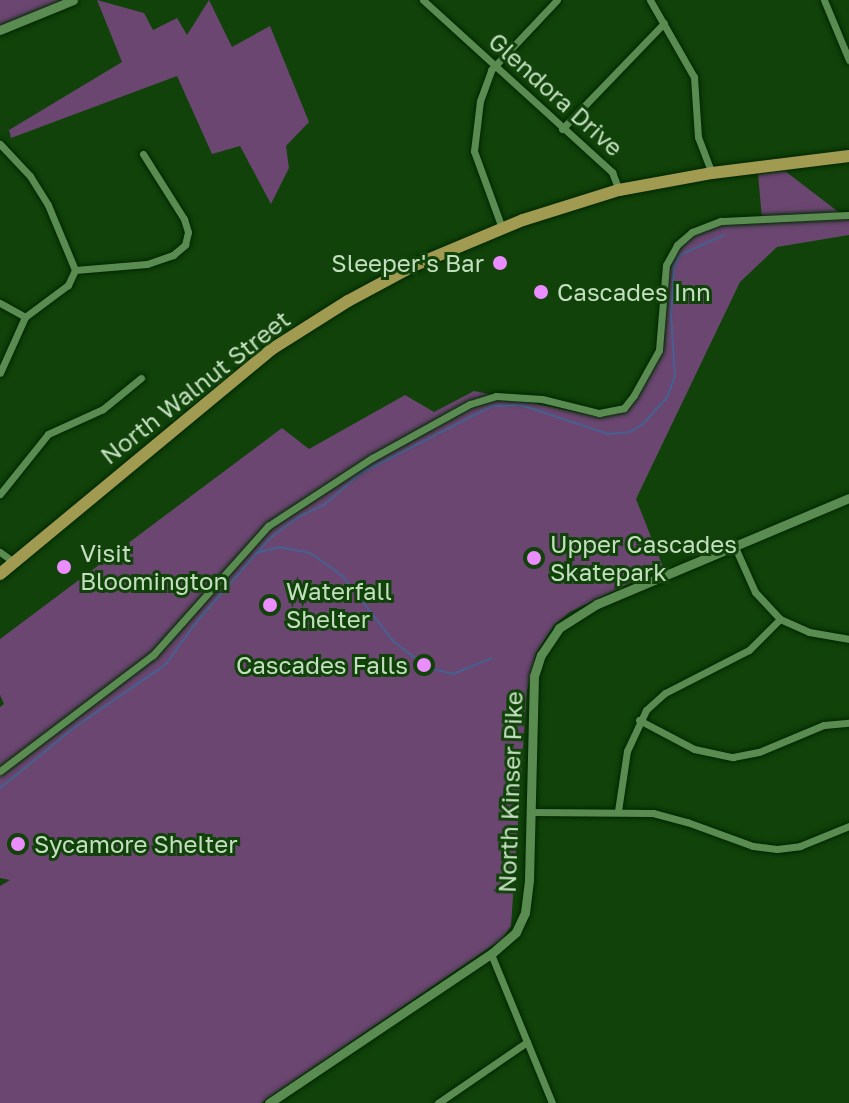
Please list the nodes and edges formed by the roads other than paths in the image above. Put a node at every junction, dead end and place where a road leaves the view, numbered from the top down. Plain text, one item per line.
1 (73, 0) edge
2 (423, 0) edge
3 (557, 0) edge
4 (650, 0) edge
5 (824, 0) edge
6 (664, 23) junction
7 (0, 30) edge
8 (849, 60) edge
9 (495, 66) junction
10 (562, 129) junction
11 (0, 144) edge
12 (143, 154) dead end
13 (849, 156) edge
14 (712, 173) junction
15 (619, 190) junction
16 (849, 215) edge
17 (502, 228) junction
18 (75, 270) junction
19 (0, 303) edge
20 (25, 317) junction
21 (0, 373) edge
22 (141, 378) dead end
23 (0, 494) edge
24 (849, 498) edge
25 (734, 545) junction
26 (0, 552) edge
27 (14, 562) junction
28 (0, 574) edge
29 (780, 619) junction
30 (849, 639) edge
31 (639, 720) junction
32 (849, 723) edge
33 (0, 771) edge
34 (618, 811) junction
35 (531, 812) junction
36 (849, 826) edge
37 (491, 954) junction
38 (527, 1042) junction
39 (269, 1103) edge
40 (438, 1103) edge
41 (552, 1103) edge

1 - 7 street
2 - 9 street, Glendora Drive
3 - 9 street
4 - 6 street
5 - 8 street
6 - 10 street
6 - 14 street
9 - 10 street, Glendora Drive
9 - 17 street
10 - 15 street, Glendora Drive
11 - 18 street
12 - 18 street
13 - 14 main road, North Walnut Street
14 - 15 main road, North Walnut Street
15 - 17 main road, North Walnut Street
16 - 33 street
17 - 27 main road, North Walnut Street
18 - 20 street
19 - 20 street
20 - 21 street
22 - 23 street
24 - 25 street, North Kinser Pike
25 - 29 street
25 - 35 street, North Kinser Pike
26 - 27 street
27 - 28 main road, North Walnut Street
29 - 30 street
29 - 31 street
31 - 32 street
31 - 34 street
34 - 35 street
34 - 36 street
35 - 37 street, North Kinser Pike
37 - 38 street
37 - 39 street, North Kinser Pike
38 - 40 street
38 - 41 street

